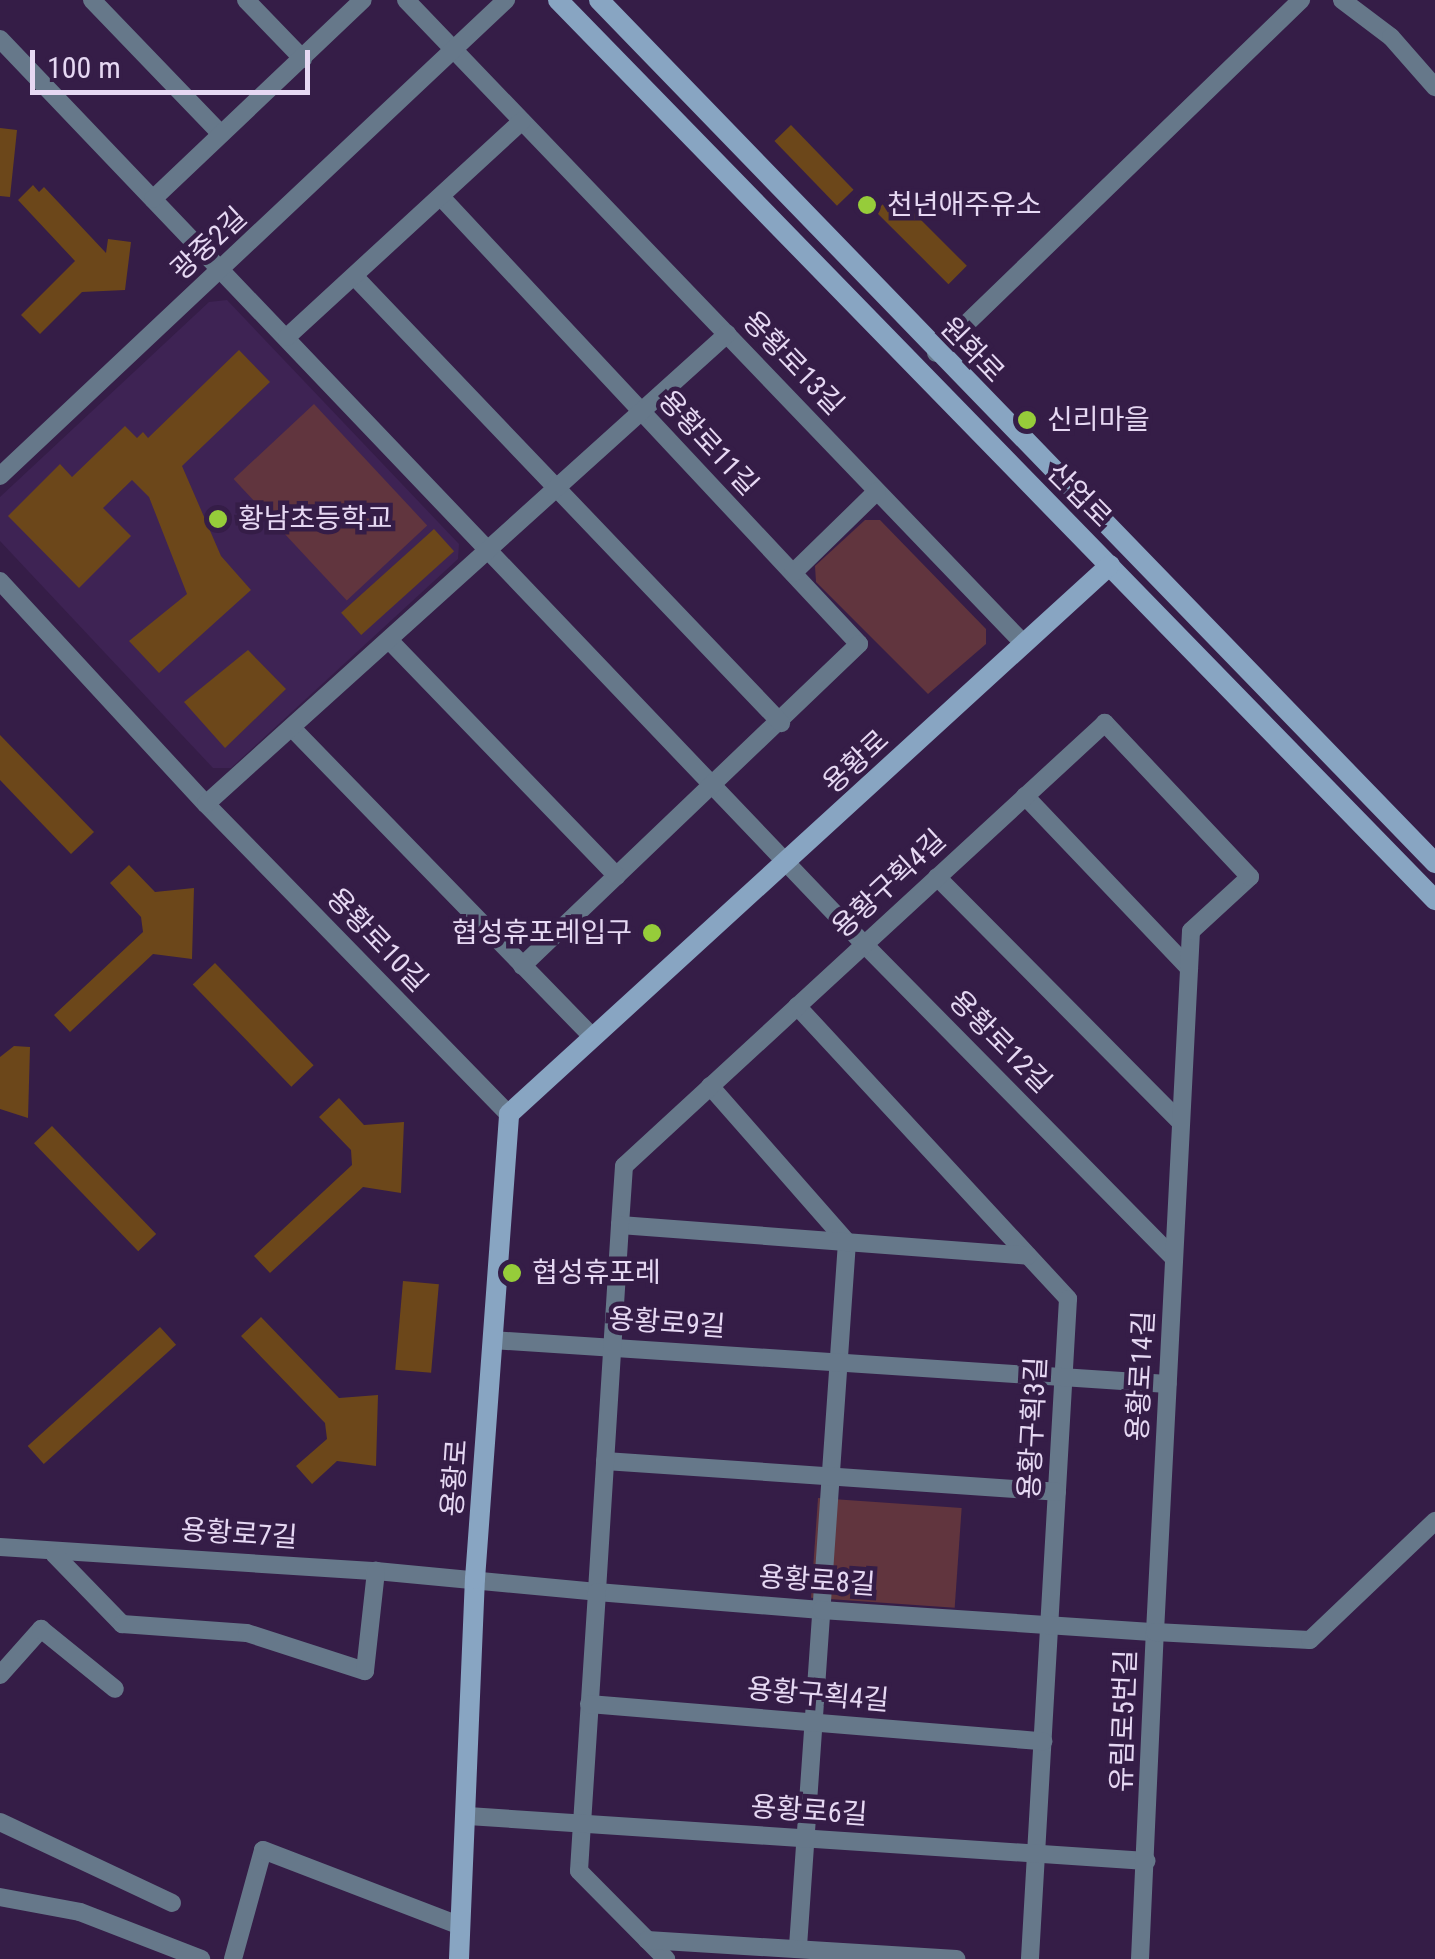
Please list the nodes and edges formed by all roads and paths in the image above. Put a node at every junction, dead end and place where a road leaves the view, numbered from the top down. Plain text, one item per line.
1 (92, 0) edge
2 (246, 0) edge
3 (363, 0) edge
4 (406, 0) edge
5 (506, 0) edge
6 (558, 0) edge
7 (599, 0) edge
8 (1301, 0) edge
9 (1342, 0) edge
10 (0, 39) edge
11 (454, 50) junction
12 (302, 59) junction
13 (1435, 87) edge
14 (522, 121) junction
15 (221, 134) junction
16 (441, 197) junction
17 (153, 200) junction
18 (220, 272) junction
19 (355, 278) junction
20 (727, 334) junction
21 (288, 338) junction
22 (936, 352) junction
23 (641, 411) junction
24 (0, 476) edge
25 (557, 489) junction
26 (877, 491) junction
27 (488, 548) junction
28 (1110, 565) junction
29 (793, 573) junction
30 (0, 580) edge
31 (389, 640) junction
32 (1024, 644) junction
33 (781, 723) junction
34 (1105, 723) joint
35 (294, 729) junction
36 (715, 784) junction
37 (1025, 796) junction
38 (206, 804) junction
39 (790, 862) junction
40 (1435, 864) edge
41 (617, 876) junction
42 (937, 878) junction
43 (1435, 900) edge
44 (864, 944) junction
45 (522, 966) junction
46 (1189, 968) junction
47 (797, 1006) junction
48 (592, 1037) junction
49 (710, 1086) junction
50 (510, 1114) junction
51 (1181, 1124) junction
52 (620, 1225) junction
53 (848, 1242) junction
54 (1028, 1256) junction
55 (1174, 1258) junction
56 (492, 1340) junction
57 (612, 1348) junction
58 (839, 1362) junction
59 (1064, 1377) junction
60 (1168, 1384) junction
61 (605, 1462) junction
62 (831, 1477) junction
63 (1057, 1492) junction
64 (1435, 1520) edge
65 (0, 1547) edge
66 (54, 1554) junction
67 (376, 1571) junction
68 (475, 1579) junction
69 (597, 1592) junction
70 (821, 1610) junction
71 (1050, 1624) junction
72 (1155, 1632) junction
73 (0, 1675) edge
74 (115, 1689) dead end
75 (590, 1704) junction
76 (813, 1722) junction
77 (1043, 1741) junction
78 (468, 1816) junction
79 (0, 1822) edge
80 (582, 1823) junction
81 (805, 1838) junction
82 (1036, 1854) junction
83 (1147, 1861) junction
84 (0, 1897) edge
85 (172, 1903) dead end
86 (461, 1926) junction
87 (648, 1940) junction
88 (798, 1947) junction
89 (200, 1959) edge
90 (233, 1959) edge
91 (459, 1959) edge
92 (666, 1959) edge
93 (956, 1959) edge
94 (1030, 1959) edge
95 (1140, 1959) edge

1 - 15 street
2 - 12 street
3 - 12 street
4 - 11 street, 용황로13길
5 - 11 street, 광중2길
6 - 28 street, 산업로
7 - 22 street, 원화로
8 - 22 street
9 - 13 street
10 - 17 street
11 - 14 street, 용황로13길
11 - 18 street, 광중2길
12 - 15 street
14 - 16 street
14 - 20 street, 용황로13길
15 - 17 street
16 - 19 street
16 - 23 street, 용황로11길
17 - 18 street
18 - 21 street
18 - 24 street, 광중2길
19 - 21 street
19 - 25 street
20 - 23 street
20 - 26 street, 용황로13길
21 - 27 street
22 - 40 street, 원화로
23 - 25 street
23 - 29 street, 용황로11길
25 - 27 street
25 - 33 street
26 - 29 street
26 - 32 street, 용황로13길
27 - 31 street
27 - 36 street
28 - 32 street, 용황로
28 - 43 street, 산업로
29 - 33 street, 용황로11길
30 - 38 street, 용황로10길
31 - 35 street
31 - 41 street
32 - 39 street, 용황로
33 - 36 street, 용황로11길
34 - 37 street, 용황구획4길
34 - 46 street, 용황로14길
35 - 38 street
35 - 45 street
36 - 39 street
36 - 41 street
37 - 42 street, 용황구획4길
37 - 46 street
38 - 50 street, 용황로10길
39 - 44 street, 용황로12길
39 - 48 street, 용황로
41 - 45 street
42 - 44 street, 용황구획4길
42 - 51 street
44 - 47 street, 용황구획4길
44 - 55 street, 용황로12길
45 - 48 street
46 - 51 street, 용황로14길
47 - 49 street, 용황구획4길
47 - 54 street, 용황구획3길
48 - 50 street, 용황로
49 - 52 street, 용황구획4길
49 - 53 street
50 - 56 street, 용황로
51 - 55 street, 용황로14길
52 - 53 street
52 - 57 street, 용황구획4길
53 - 54 street
53 - 58 street
54 - 59 street, 용황구획3길
55 - 60 street, 용황로14길
56 - 57 street, 용황로9길
56 - 68 street, 용황로
57 - 58 street, 용황로9길
57 - 61 street, 용황구획4길
58 - 59 street, 용황로9길
58 - 62 street
59 - 60 street, 용황로9길
59 - 63 street, 용황구획3길
60 - 72 street, 용황로14길
61 - 62 street
61 - 69 street, 용황구획4길
62 - 63 street
62 - 70 street
63 - 71 street, 용황구획3길
64 - 72 street, 유림로5번길
65 - 66 street, 용황로7길
66 - 67 street, 용황로7길
66 - 67 street
67 - 68 street, 용황로7길
68 - 69 street, 용황로8길
68 - 78 street, 용황로
69 - 70 street, 용황로8길
69 - 75 street, 용황구획4길
70 - 71 street, 용황로8길
70 - 76 street
71 - 72 street, 용황로8길
71 - 77 street, 용황구획3길
72 - 83 street, 유림로5번길
73 - 74 street
75 - 76 street, 용황구획4길
75 - 80 street, 용황구획4길
76 - 77 street, 용황구획4길
76 - 81 street
77 - 82 street, 용황구획3길
78 - 80 street, 용황로6길
78 - 86 street, 용황로
79 - 85 street
80 - 81 street, 용황로6길
80 - 87 street, 용황구획4길
81 - 82 street, 용황로6길
81 - 88 street
82 - 83 street, 용황로6길
82 - 94 street, 용황구획3길
83 - 95 street, 유림로5번길
84 - 89 street
86 - 90 street
86 - 91 street, 용황로
87 - 88 street
87 - 92 street, 용황구획4길
88 - 93 street

